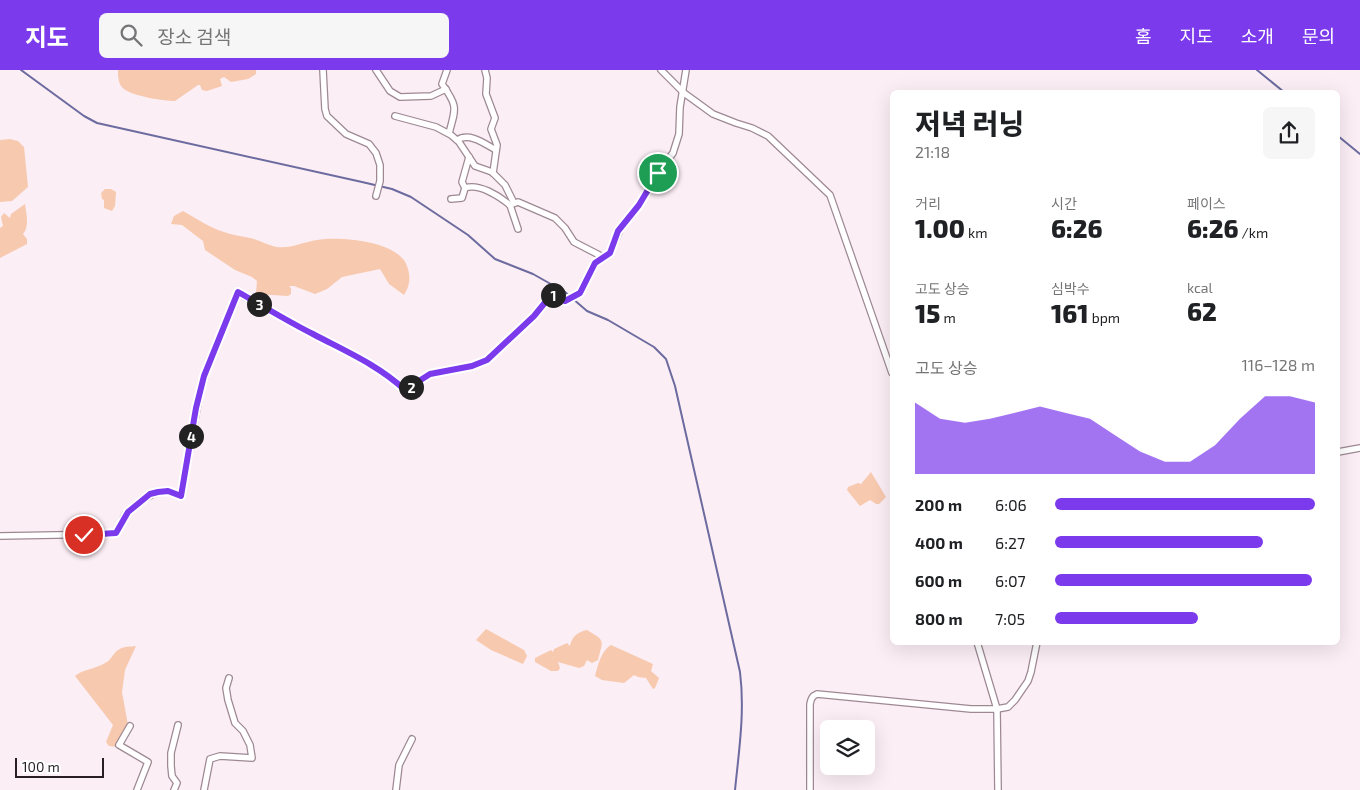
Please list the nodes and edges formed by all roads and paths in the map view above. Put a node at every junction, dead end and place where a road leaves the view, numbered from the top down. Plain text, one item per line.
1 (322, 70) edge
2 (376, 70) edge
3 (447, 70) edge
4 (485, 70) edge
5 (662, 70) edge
6 (686, 70) edge
7 (446, 89) junction
8 (684, 93) junction
9 (395, 116) dead end
10 (449, 133) junction
11 (457, 140) junction
12 (496, 150) junction
13 (469, 157) junction
14 (493, 173) junction
15 (465, 188) junction
16 (376, 194) dead end
17 (451, 199) dead end
18 (512, 204) junction
19 (518, 229) dead end
20 (602, 257) junction
21 (890, 367) edge
22 (1360, 448) edge
23 (1340, 452) edge
24 (0, 536) edge
25 (978, 645) edge
26 (1036, 645) edge
27 (229, 678) dead end
28 (997, 709) junction
29 (178, 725) dead end
30 (130, 726) dead end
31 (412, 739) dead end
32 (137, 790) edge
33 (174, 790) edge
34 (204, 790) edge
35 (396, 790) edge
36 (810, 790) edge
37 (998, 790) edge

1 - 16 street
2 - 7 street
3 - 7 street
4 - 12 street
5 - 8 street
6 - 8 street
7 - 10 street
8 - 20 street
8 - 21 street
9 - 10 street
10 - 11 street
11 - 12 street
11 - 13 street
12 - 14 street
13 - 14 street
13 - 15 street
14 - 18 street
15 - 17 street
15 - 18 street
18 - 19 street
18 - 20 street
20 - 24 street
22 - 23 street
25 - 28 street
26 - 28 street
27 - 34 street
28 - 36 street
28 - 37 street
29 - 33 street
30 - 32 street
31 - 35 street

